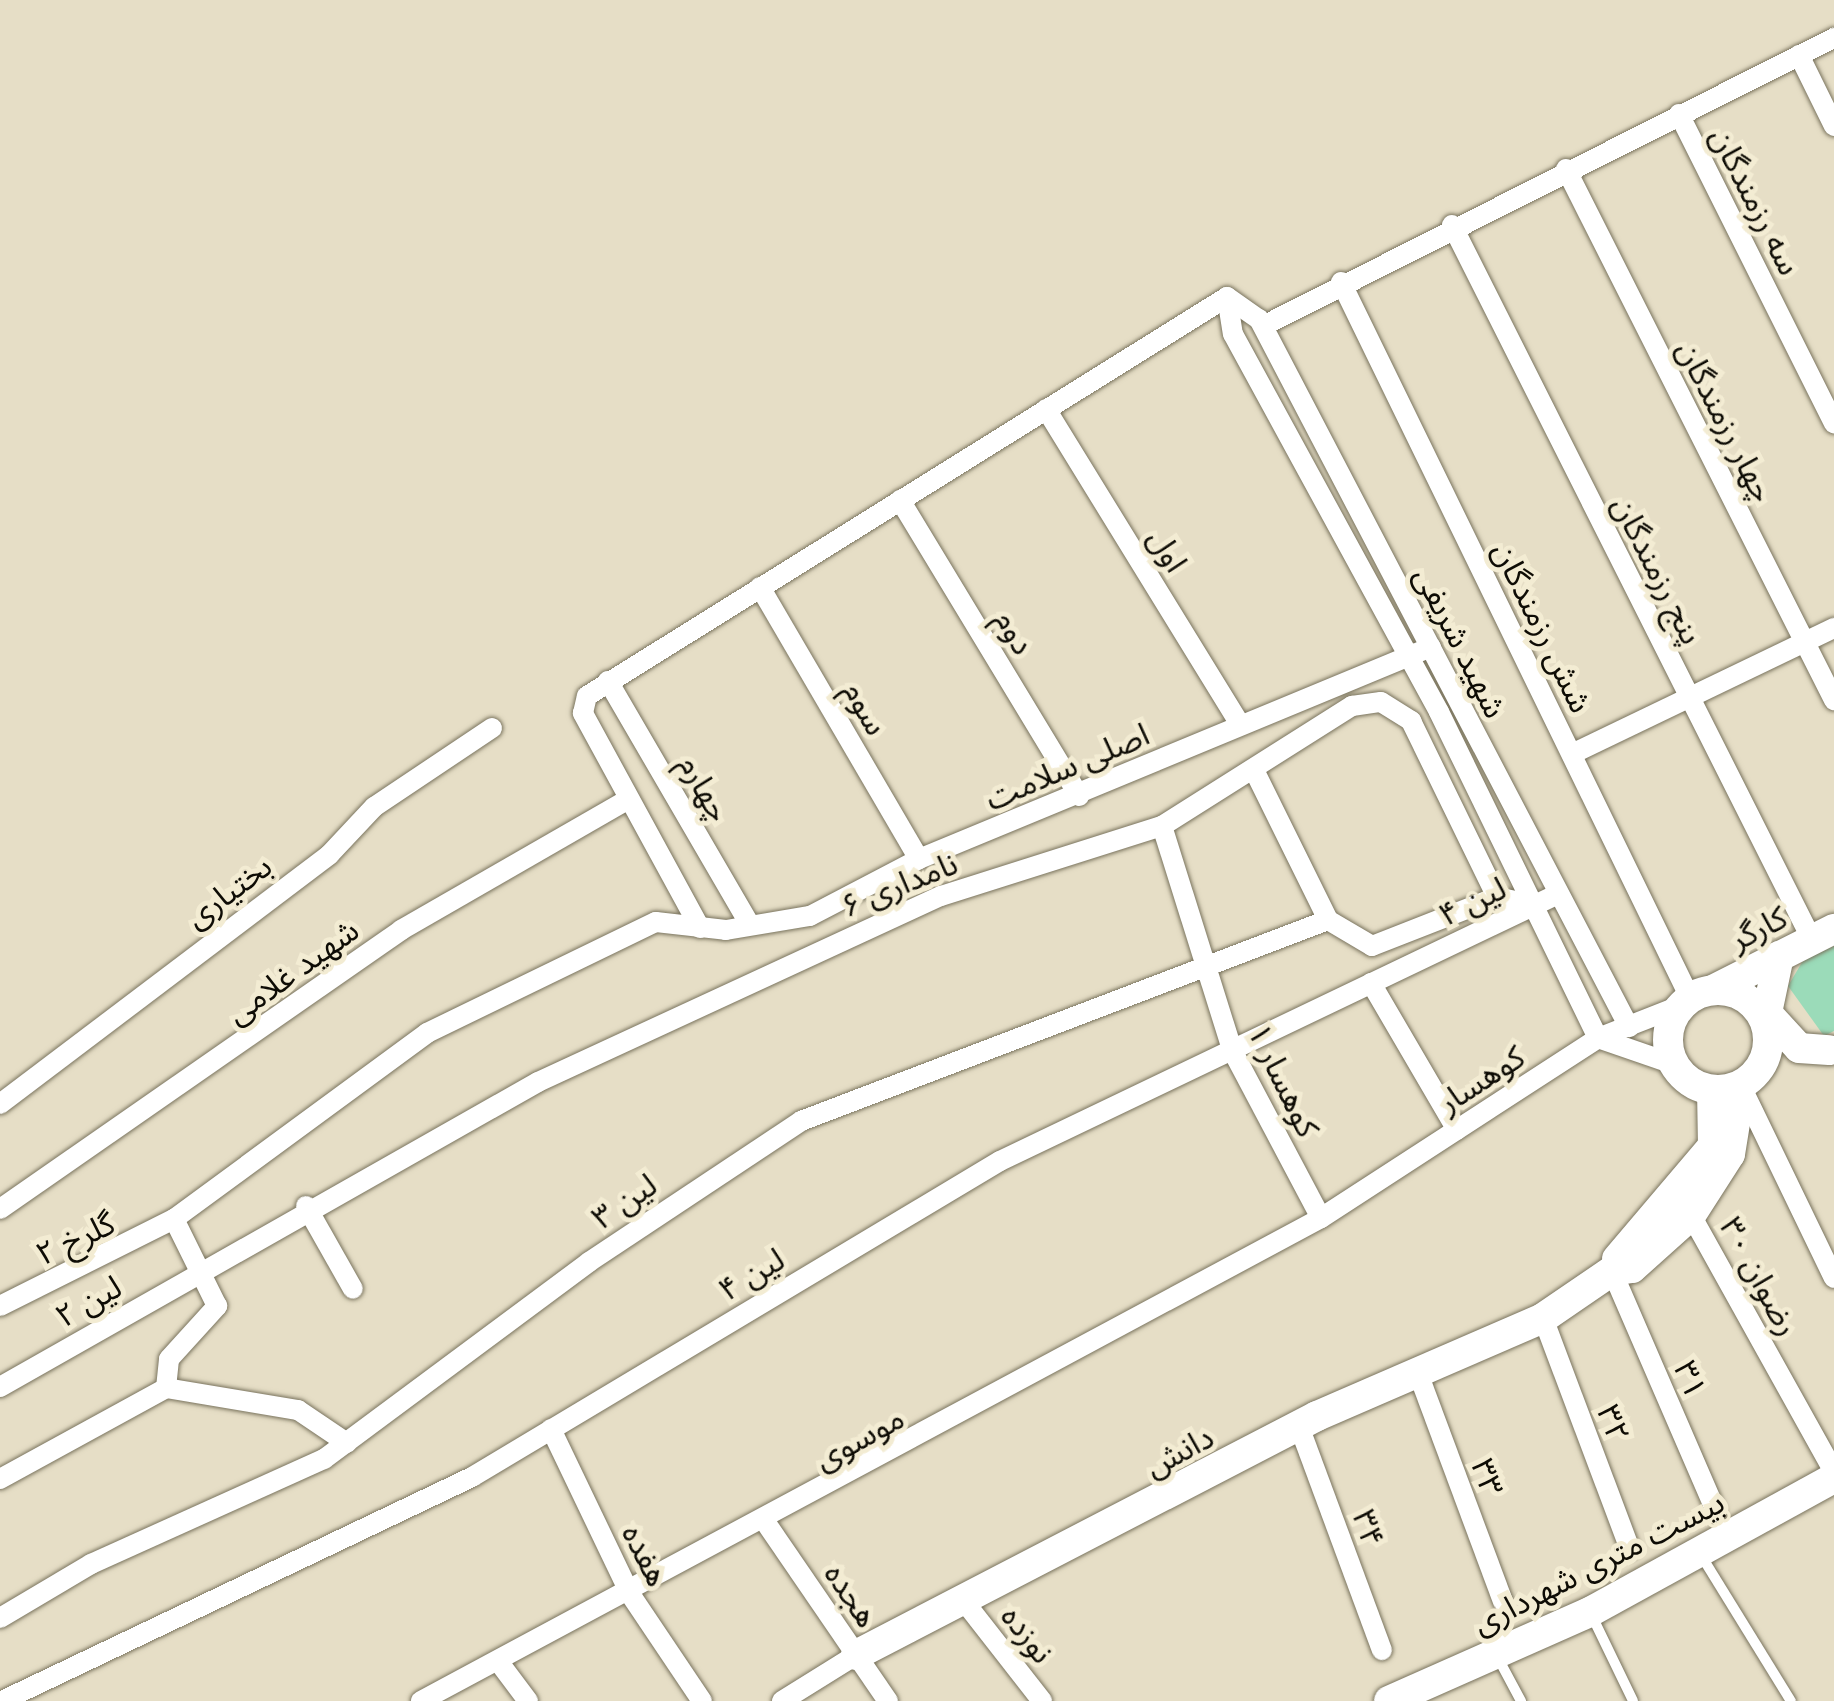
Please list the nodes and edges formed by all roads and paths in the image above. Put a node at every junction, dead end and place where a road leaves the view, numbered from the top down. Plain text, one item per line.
1 (1834, 38) edge
2 (1800, 55) junction
3 (1679, 114) junction
4 (1834, 126) edge
5 (1566, 169) junction
6 (1452, 225) junction
7 (1341, 282) junction
8 (1226, 297) junction
9 (1263, 326) junction
10 (1046, 409) junction
11 (1834, 423) edge
12 (900, 500) junction
13 (760, 587) junction
14 (1834, 628) edge
15 (1804, 643) junction
16 (1431, 647) junction
17 (1408, 658) junction
18 (608, 681) junction
19 (1688, 698) junction
20 (1834, 700) edge
21 (1239, 723) junction
22 (492, 728) dead end
23 (1572, 754) junction
24 (1254, 770) junction
25 (1079, 796) junction
26 (630, 799) junction
27 (1162, 826) junction
28 (919, 859) junction
29 (1556, 895) junction
30 (1497, 897) junction
31 (1534, 905) junction
32 (1328, 920) junction
33 (750, 925) junction
34 (700, 928) junction
35 (1823, 934) edge
36 (1779, 956) junction
37 (1202, 964) junction
38 (1371, 984) junction
39 (1695, 998) junction
40 (1629, 1027) junction
41 (1598, 1038) junction
42 (1832, 1049) edge
43 (1232, 1050) junction
44 (1674, 1064) junction
45 (1736, 1084) junction
46 (0, 1104) edge
47 (1457, 1130) junction
48 (306, 1206) junction
49 (0, 1208) edge
50 (1691, 1215) junction
51 (1321, 1218) junction
52 (174, 1219) junction
53 (201, 1266) junction
54 (1612, 1270) junction
55 (1834, 1278) edge
56 (353, 1290) dead end
57 (0, 1306) edge
58 (1543, 1318) junction
59 (1418, 1373) junction
60 (0, 1387) edge
61 (166, 1388) junction
62 (1299, 1426) junction
63 (551, 1429) junction
64 (347, 1443) junction
65 (1834, 1475) edge
66 (0, 1480) edge
67 (1716, 1511) dead end
68 (766, 1524) junction
69 (1630, 1549) dead end
70 (1700, 1552) junction
71 (630, 1594) junction
72 (1503, 1602) dead end
73 (967, 1604) junction
74 (1590, 1612) junction
75 (0, 1618) edge
76 (1382, 1650) dead end
77 (856, 1654) junction
78 (1496, 1654) junction
79 (498, 1662) junction
80 (2, 1701) edge
81 (421, 1701) edge
82 (528, 1701) edge
83 (702, 1701) edge
84 (782, 1701) edge
85 (888, 1701) edge
86 (1042, 1701) edge
87 (1389, 1701) edge
88 (1521, 1701) edge
89 (1633, 1701) edge
90 (1790, 1701) edge

1 - 2 street
2 - 3 street
2 - 4 street
3 - 5 street
3 - 11 street, سه رزمندگان
5 - 6 street
5 - 15 street, چهار رزمندگان
6 - 7 street
6 - 19 street, پنج رزمندگان
7 - 9 street
7 - 23 street, شش رزمندگان
8 - 9 street, شهید شریفی
8 - 10 street
8 - 17 street, شهید شریفی
9 - 16 street, شهید شریفی
10 - 12 street
10 - 21 street, اول
12 - 13 street
12 - 25 street, دوم
13 - 18 street
13 - 28 street, سوم
14 - 15 street
15 - 19 street
15 - 20 street, چهار رزمندگان
16 - 17 street, اصلی سلامت
16 - 29 street, شهید شریفی
17 - 21 street, اصلی سلامت
17 - 31 street, شهید شریفی
18 - 26 street
18 - 33 street, چهارم
19 - 23 street
19 - 35 street, پنج رزمندگان
21 - 25 street, اصلی سلامت
22 - 46 street, بختیاری
23 - 39 street, شش رزمندگان
24 - 27 street, نامداری ۶
24 - 30 street, نامداری ۶
24 - 32 street
25 - 28 street, اصلی سلامت
26 - 34 street
26 - 49 street, شهید غلامی
27 - 37 street, کوهسار ۱
27 - 48 street, نامداری ۶
28 - 33 street, اصلی سلامت
29 - 31 street, لین ۴
29 - 40 street, شهید شریفی
30 - 31 street
30 - 32 street
31 - 38 street, لین ۴
31 - 41 street, شهید شریفی
32 - 37 street, لین ۳
33 - 34 street, اصلی سلامت
34 - 52 street, گلرخ ۲
35 - 36 street, کارگر
36 - 39 street, کارگر
36 - 42 street
37 - 43 street, کوهسار ۱
37 - 64 street, لین ۳
38 - 43 street, لین ۴
38 - 47 street
39 - 40 street, کوهسار
39 - 44 street
39 - 45 street
40 - 41 street, کوهسار
41 - 44 street
41 - 47 street, کوهسار
42 - 45 street
43 - 51 street, کوهسار ۱
43 - 63 street, لین ۴
44 - 45 street
45 - 50 street, دانش
45 - 54 street, دانش
45 - 55 street
47 - 51 street, کوهسار
48 - 53 street, نامداری ۶
48 - 56 street
50 - 54 street, دانش
50 - 65 street, رضوان ۳۰
51 - 68 street, موسوی
52 - 53 street
52 - 57 street, گلرخ ۲
53 - 60 street, لین ۲
53 - 61 street
54 - 58 street, دانش
54 - 67 street, ۳۱
58 - 59 street, دانش
58 - 69 street, ۳۲
59 - 62 street, دانش
59 - 72 street, ۳۳
61 - 64 street
61 - 66 street
62 - 73 street, دانش
62 - 76 street, ۳۴
63 - 71 street, هفده
63 - 80 street, لین ۴
64 - 75 street, لین ۳
65 - 70 street, بیست متری شهرداری
68 - 71 street, موسوی
68 - 77 street, هجده
70 - 74 street, بیست متری شهرداری
70 - 90 lane
71 - 79 street, موسوی
71 - 83 street, هفده
73 - 77 street, دانش
73 - 86 street, نوزده
74 - 78 street, بیست متری شهرداری
74 - 89 lane
77 - 84 street, دانش
77 - 85 street, هجده
78 - 87 street, بیست متری شهرداری
78 - 88 lane
79 - 81 street, موسوی
79 - 82 street

